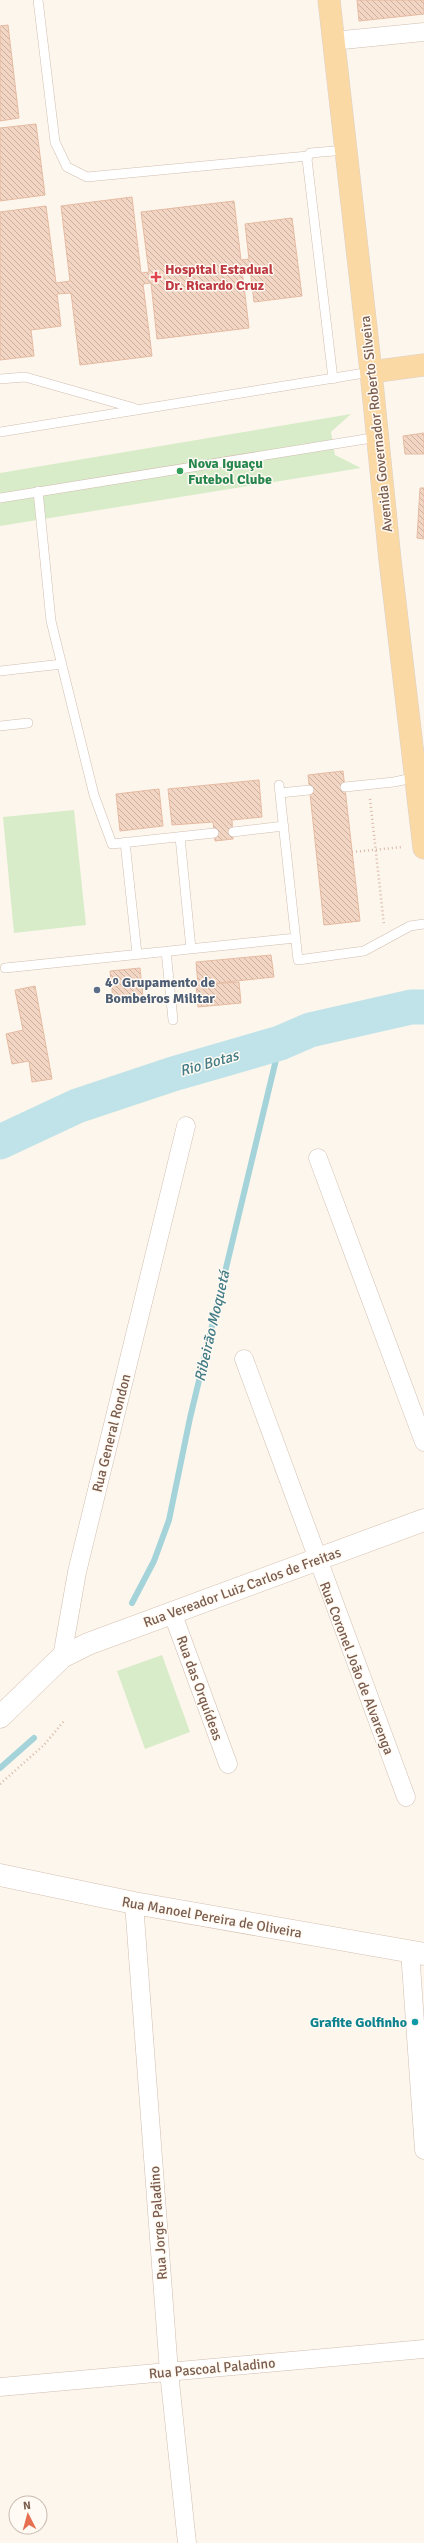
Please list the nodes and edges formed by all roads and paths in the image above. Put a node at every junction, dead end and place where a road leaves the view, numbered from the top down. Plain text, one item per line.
1 (38, 0) edge
2 (329, 0) edge
3 (424, 32) edge
4 (333, 41) junction
5 (346, 150) junction
6 (308, 156) junction
7 (424, 365) edge
8 (371, 372) junction
9 (0, 379) edge
10 (333, 379) junction
11 (138, 410) junction
12 (0, 432) edge
13 (378, 437) junction
14 (38, 491) junction
15 (0, 498) edge
16 (62, 664) junction
17 (0, 671) edge
18 (405, 687) junction
19 (424, 704) edge
20 (28, 723) dead end
21 (0, 726) edge
22 (422, 771) edge
23 (369, 784) junction
24 (345, 787) dead end
25 (310, 790) dead end
26 (284, 826) junction
27 (233, 832) dead end
28 (214, 834) dead end
29 (180, 837) junction
30 (125, 842) junction
31 (424, 846) edge
32 (376, 850) junction
33 (352, 852) dead end
34 (424, 924) edge
35 (296, 938) junction
36 (385, 940) junction
37 (190, 949) junction
38 (166, 951) junction
39 (137, 954) junction
40 (5, 968) dead end
41 (173, 1020) dead end
42 (186, 1126) dead end
43 (318, 1158) dead end
44 (244, 1359) dead end
45 (424, 1442) edge
46 (424, 1520) edge
47 (316, 1559) junction
48 (172, 1612) junction
49 (62, 1657) junction
50 (1, 1716) edge
51 (64, 1721) dead end
52 (228, 1764) dead end
53 (0, 1784) edge
54 (406, 1797) dead end
55 (0, 1875) edge
56 (134, 1903) junction
57 (417, 1953) edge
58 (424, 2150) edge
59 (424, 2349) edge
60 (169, 2372) junction
61 (0, 2387) edge
62 (187, 2543) edge

1 - 6 lane
2 - 4 main road, Avenida Governador Roberto Silveira
3 - 4 street
4 - 5 main road, Avenida Governador Roberto Silveira
5 - 6 lane
5 - 8 main road, Avenida Governador Roberto Silveira
6 - 10 lane
7 - 8 main road
8 - 10 lane
8 - 13 main road, Avenida Governador Roberto Silveira
9 - 11 lane
10 - 11 lane
11 - 12 lane
13 - 14 lane
13 - 18 main road, Avenida Governador Roberto Silveira
14 - 15 lane
14 - 16 lane
16 - 17 lane
16 - 30 lane
18 - 19 main road
18 - 22 main road, Avenida Governador Roberto Silveira
20 - 21 lane
22 - 23 lane
22 - 31 main road, Avenida Governador Roberto Silveira
23 - 24 lane
23 - 32 path
25 - 26 lane
26 - 27 lane
26 - 35 lane
28 - 29 lane
29 - 30 lane
29 - 37 lane
30 - 39 lane
31 - 32 path
32 - 33 path
32 - 36 path
34 - 36 lane
35 - 36 lane
35 - 37 lane
37 - 38 lane
38 - 39 lane
38 - 41 lane
39 - 40 lane
42 - 49 street, Rua General Rondon
43 - 45 street
44 - 47 street, Rua Coronel João de Alvarenga
46 - 47 street, Rua Vereador Luiz Carlos de Freitas
47 - 48 street, Rua Vereador Luiz Carlos de Freitas
47 - 54 street, Rua Coronel João de Alvarenga
48 - 49 street, Rua Vereador Luiz Carlos de Freitas
48 - 52 street, Rua das Orquídeas
49 - 50 street
51 - 53 path
55 - 56 street, Rua Manoel Pereira de Oliveira
56 - 57 street, Rua Manoel Pereira de Oliveira
56 - 60 street, Rua Jorge Paladino
57 - 58 street
59 - 60 street, Rua Pascoal Paladino
60 - 61 street, Rua Pascoal Paladino
60 - 62 street, Rua Jorge Paladino

